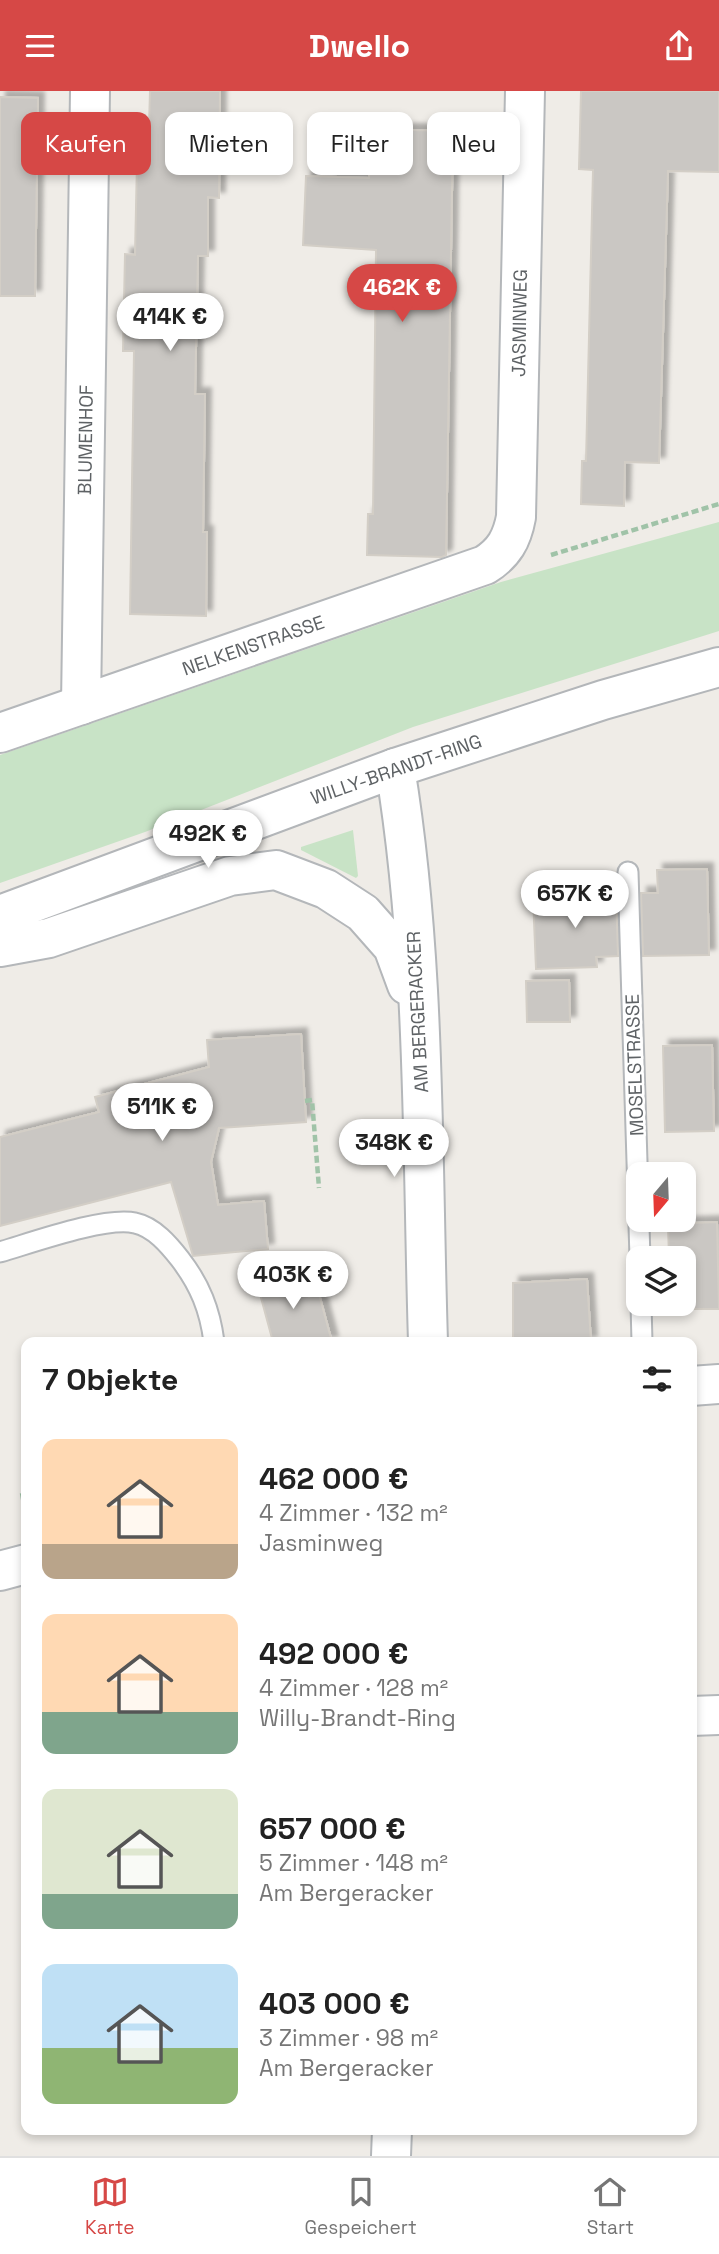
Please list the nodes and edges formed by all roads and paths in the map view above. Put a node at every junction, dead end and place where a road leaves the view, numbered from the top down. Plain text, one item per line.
1 (90, 91) edge
2 (525, 91) edge
3 (719, 504) edge
4 (502, 551) junction
5 (719, 667) edge
6 (81, 705) junction
7 (0, 733) edge
8 (395, 768) junction
9 (628, 872) dead end
10 (0, 915) edge
11 (0, 947) edge
12 (417, 1013) junction
13 (305, 1101) dead end
14 (319, 1188) dead end
15 (640, 1246) edge
16 (0, 1252) edge
17 (641, 1316) edge
18 (213, 1337) edge
19 (428, 1337) edge
20 (642, 1337) edge
21 (719, 1384) edge
22 (697, 1386) edge
23 (21, 1565) edge
24 (0, 1571) edge
25 (719, 1715) edge
26 (697, 1716) edge
27 (392, 2135) edge
28 (391, 2156) edge

1 - 6 street, BLUMENHOF
2 - 4 street, JASMINWEG
3 - 4 path
4 - 6 street, NELKENSTRASSE
5 - 8 street, WILLY-BRANDT-RING
6 - 7 street, NELKENSTRASSE
8 - 10 street, WILLY-BRANDT-RING
8 - 12 street, AM BERGERACKER
9 - 15 lane, MOSELSTRASSE
11 - 12 street
12 - 19 street, AM BERGERACKER
13 - 14 path
16 - 18 lane
17 - 20 lane
21 - 22 street
23 - 24 street
25 - 26 street
27 - 28 street

